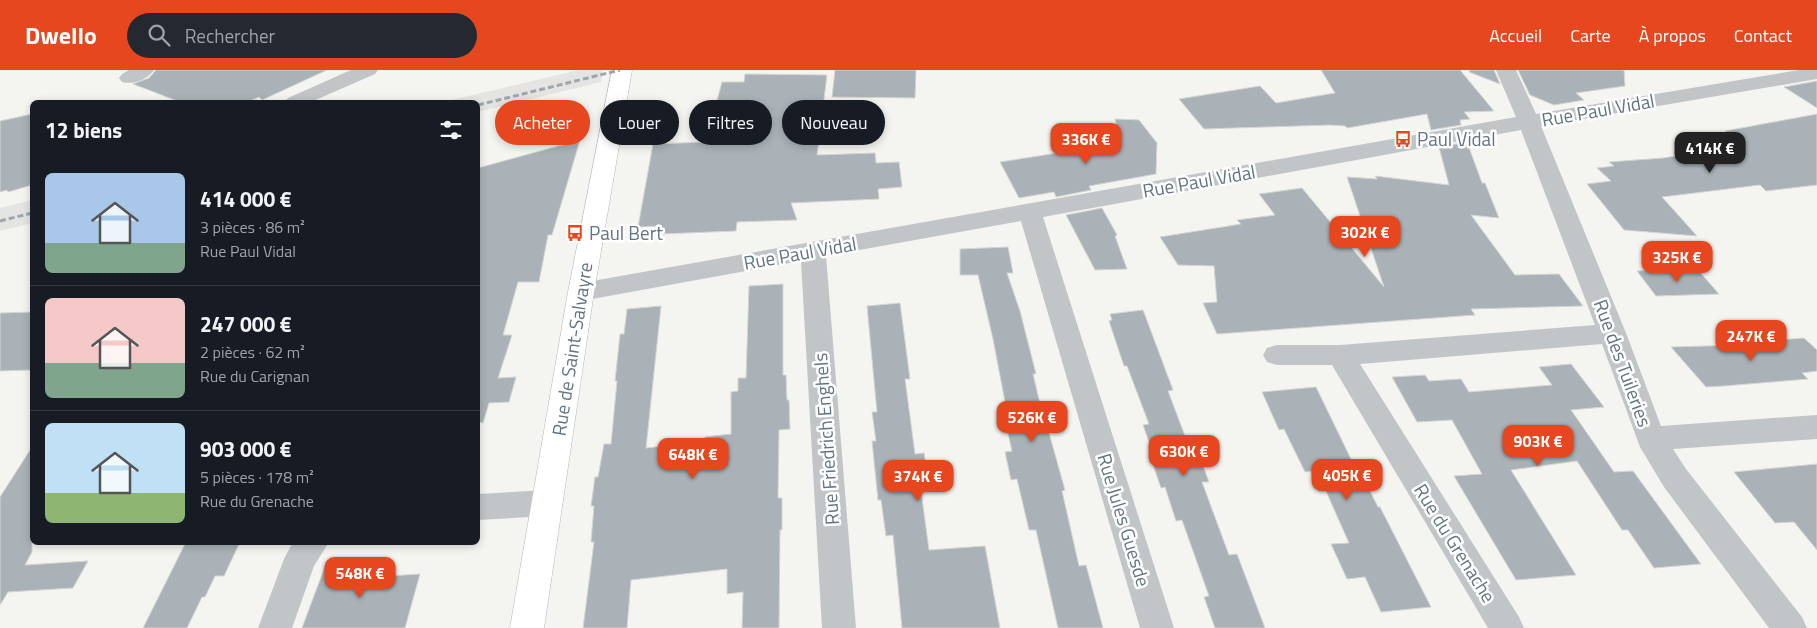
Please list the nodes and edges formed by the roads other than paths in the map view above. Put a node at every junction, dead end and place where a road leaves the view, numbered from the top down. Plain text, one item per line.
1 (368, 70) edge
2 (622, 70) edge
3 (1506, 70) edge
4 (1817, 73) edge
5 (300, 100) edge
6 (1529, 122) junction
7 (1030, 212) junction
8 (813, 250) junction
9 (581, 292) junction
10 (1612, 334) junction
11 (1277, 355) dead end
12 (1340, 355) junction
13 (1817, 426) edge
14 (1651, 439) junction
15 (547, 503) junction
16 (480, 507) edge
17 (311, 545) edge
18 (275, 628) edge
19 (527, 628) edge
20 (839, 628) edge
21 (1157, 628) edge
22 (1507, 628) edge
23 (1790, 628) edge

1 - 5 street
2 - 9 street, Rue de Saint-Salvayre
3 - 6 street, Rue des Tuileries
4 - 6 street, Rue Paul Vidal
6 - 7 street, Rue Paul Vidal
6 - 10 street, Rue des Tuileries
7 - 8 street, Rue Paul Vidal
7 - 21 street, Rue Jules Guesde
8 - 9 street, Rue Paul Vidal
8 - 20 street, Rue Friedrich Enghels
9 - 15 street, Rue de Saint-Salvayre
10 - 12 street
10 - 14 street, Rue des Tuileries
11 - 12 street
12 - 22 street, Rue du Grenache
13 - 14 street
14 - 23 street, Rue des Tuileries
15 - 16 street
15 - 19 street, Rue de Saint-Salvayre
17 - 18 street

